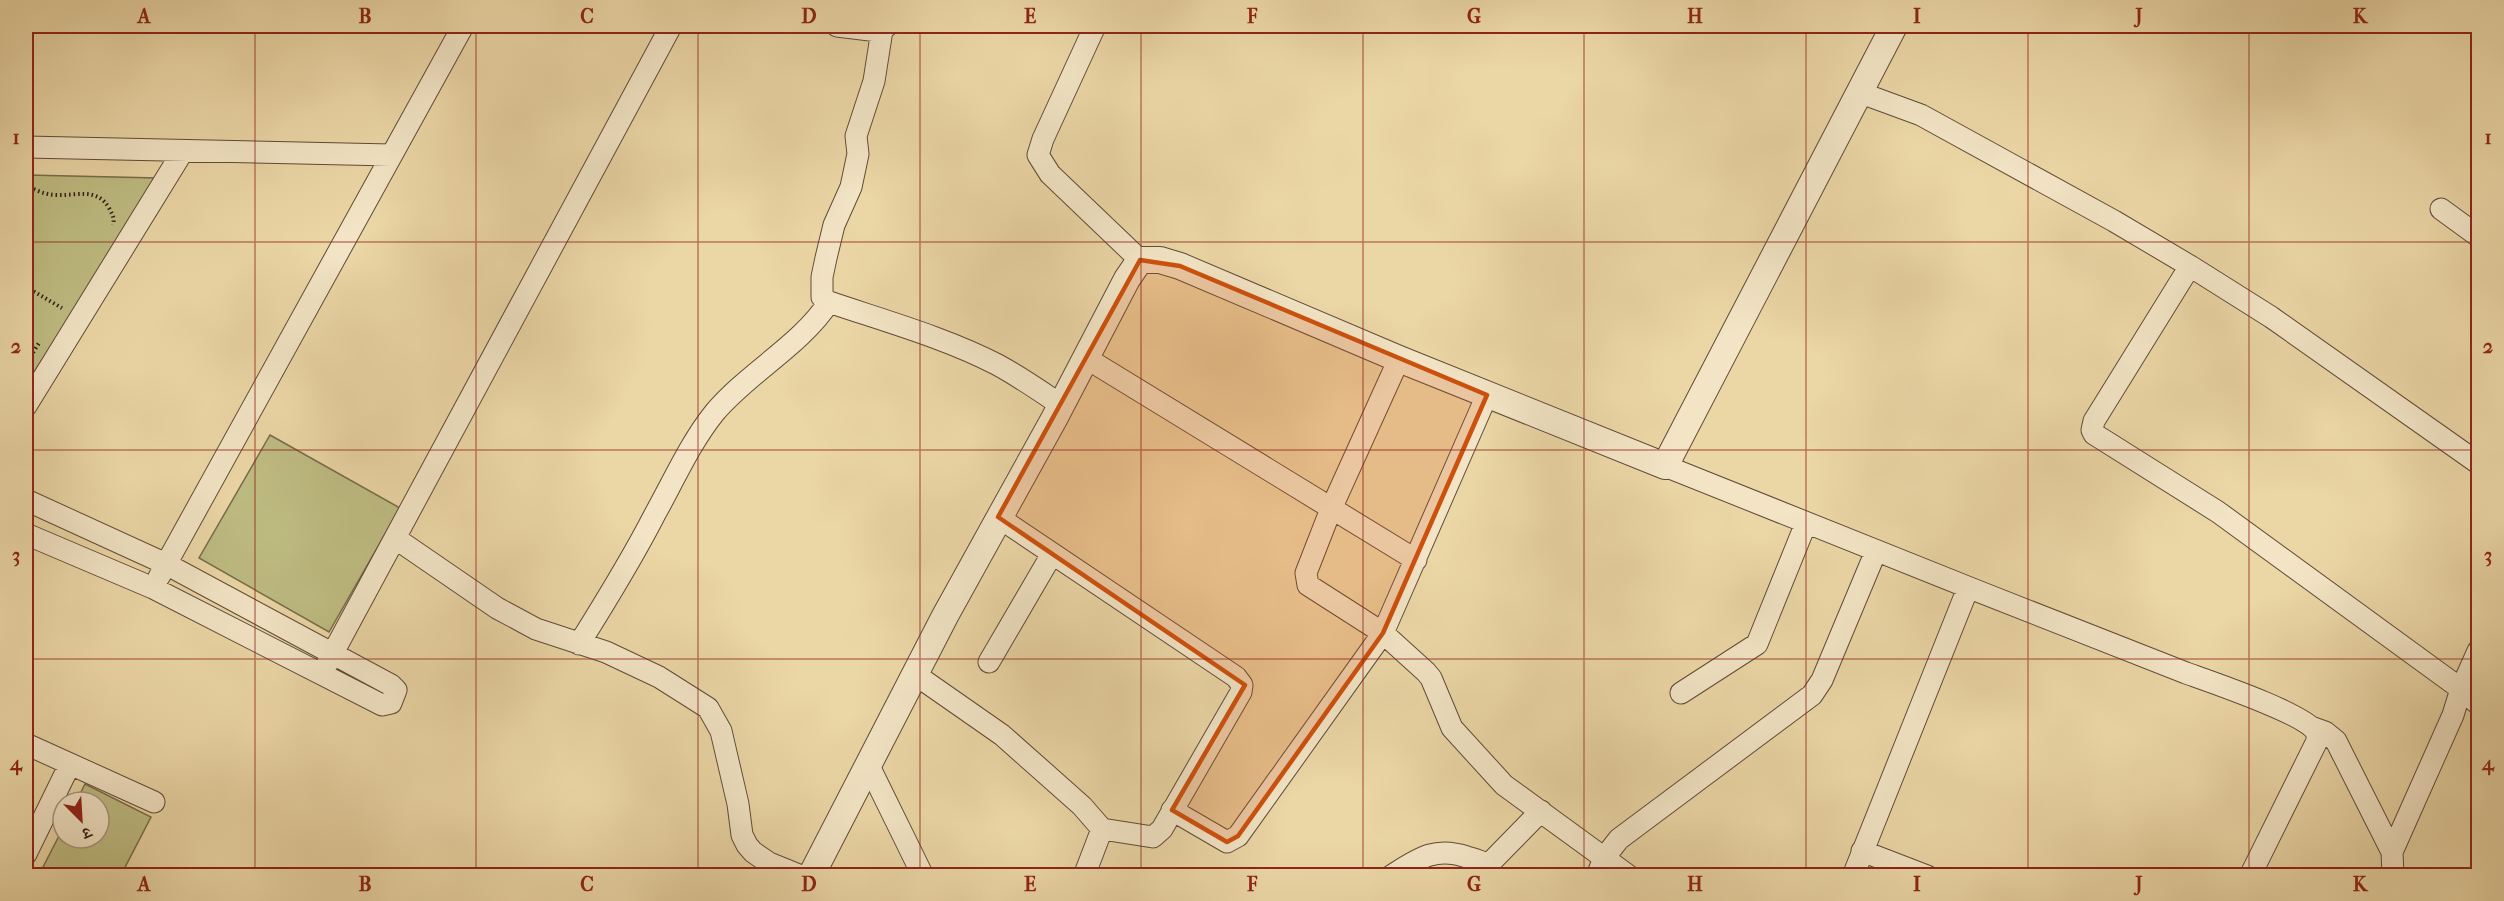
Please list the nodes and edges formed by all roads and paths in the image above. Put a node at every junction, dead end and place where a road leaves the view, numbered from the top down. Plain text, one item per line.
1 (463, 26) edge
2 (671, 26) edge
3 (837, 26) edge
4 (1095, 26) edge
5 (1894, 26) edge
6 (885, 28) edge
7 (1861, 93) junction
8 (26, 147) edge
9 (183, 151) junction
10 (391, 155) junction
11 (26, 184) edge
12 (2441, 209) dead end
13 (110, 233) dead end
14 (2478, 236) edge
15 (32, 247) dead end
16 (26, 257) edge
17 (1140, 260) junction
18 (2190, 266) junction
19 (26, 268) edge
20 (26, 285) edge
21 (68, 298) dead end
22 (829, 302) junction
23 (62, 308) junction
24 (56, 318) dead end
25 (44, 336) dead end
26 (1086, 358) junction
27 (1399, 359) junction
28 (26, 364) edge
29 (1487, 395) junction
30 (1061, 405) junction
31 (26, 406) edge
32 (2478, 463) edge
33 (1665, 466) junction
34 (26, 500) edge
35 (1332, 509) junction
36 (998, 517) junction
37 (1806, 522) junction
38 (26, 534) edge
39 (395, 538) junction
40 (1876, 551) junction
41 (1052, 554) junction
42 (1416, 560) junction
43 (166, 564) junction
44 (153, 588) junction
45 (1968, 588) junction
46 (1383, 633) junction
47 (579, 644) junction
48 (2478, 651) edge
49 (333, 654) junction
50 (989, 662) dead end
51 (320, 674) junction
52 (916, 675) junction
53 (2461, 689) junction
54 (1681, 693) dead end
55 (2478, 704) edge
56 (2314, 728) junction
57 (26, 744) edge
58 (868, 765) junction
59 (69, 766) junction
60 (154, 802) dead end
61 (1172, 810) junction
62 (1541, 811) junction
63 (1102, 829) junction
64 (1862, 850) junction
65 (2392, 852) junction
66 (26, 854) edge
67 (1601, 867) edge
68 (1085, 871) edge
69 (1485, 873) edge
70 (801, 876) edge
71 (811, 876) edge
72 (923, 876) edge
73 (1066, 876) edge
74 (1391, 876) edge
75 (1629, 876) edge
76 (1853, 876) edge
77 (1927, 876) edge
78 (2250, 876) edge
79 (2393, 876) edge

1 - 10 street
2 - 39 street
3 - 6 street
4 - 17 street
5 - 7 street
6 - 22 street
7 - 18 street
7 - 33 street
8 - 9 street
9 - 10 street
9 - 31 street
10 - 43 street
11 - 13 path
12 - 14 street
15 - 16 path
17 - 26 street
17 - 27 street
18 - 32 street
18 - 53 street
19 - 20 path
20 - 23 path
21 - 23 path
22 - 30 street
22 - 47 street
23 - 24 path
25 - 28 path
26 - 30 street
26 - 35 street
27 - 29 street
27 - 35 street
29 - 33 street
29 - 42 street
30 - 36 street
33 - 37 street
34 - 43 street
35 - 42 street
35 - 46 street
36 - 41 street
36 - 52 street
37 - 40 street
37 - 54 street
38 - 44 street
39 - 47 street
39 - 49 street
40 - 45 street
40 - 67 street
41 - 50 street
41 - 61 street
42 - 46 street
43 - 44 street
43 - 49 street
44 - 51 street
45 - 56 street
45 - 64 street
46 - 61 street
46 - 62 street
47 - 70 street
48 - 53 street
49 - 51 street
49 - 51 street
52 - 58 street
52 - 63 street
53 - 55 street
53 - 65 street
56 - 65 street
56 - 78 street
57 - 59 street
58 - 71 street
58 - 72 street
59 - 60 street
59 - 66 street
61 - 63 street
62 - 67 street
62 - 69 street
63 - 68 street
64 - 76 street
64 - 77 street
65 - 79 street
67 - 75 street
68 - 73 street
69 - 74 street

